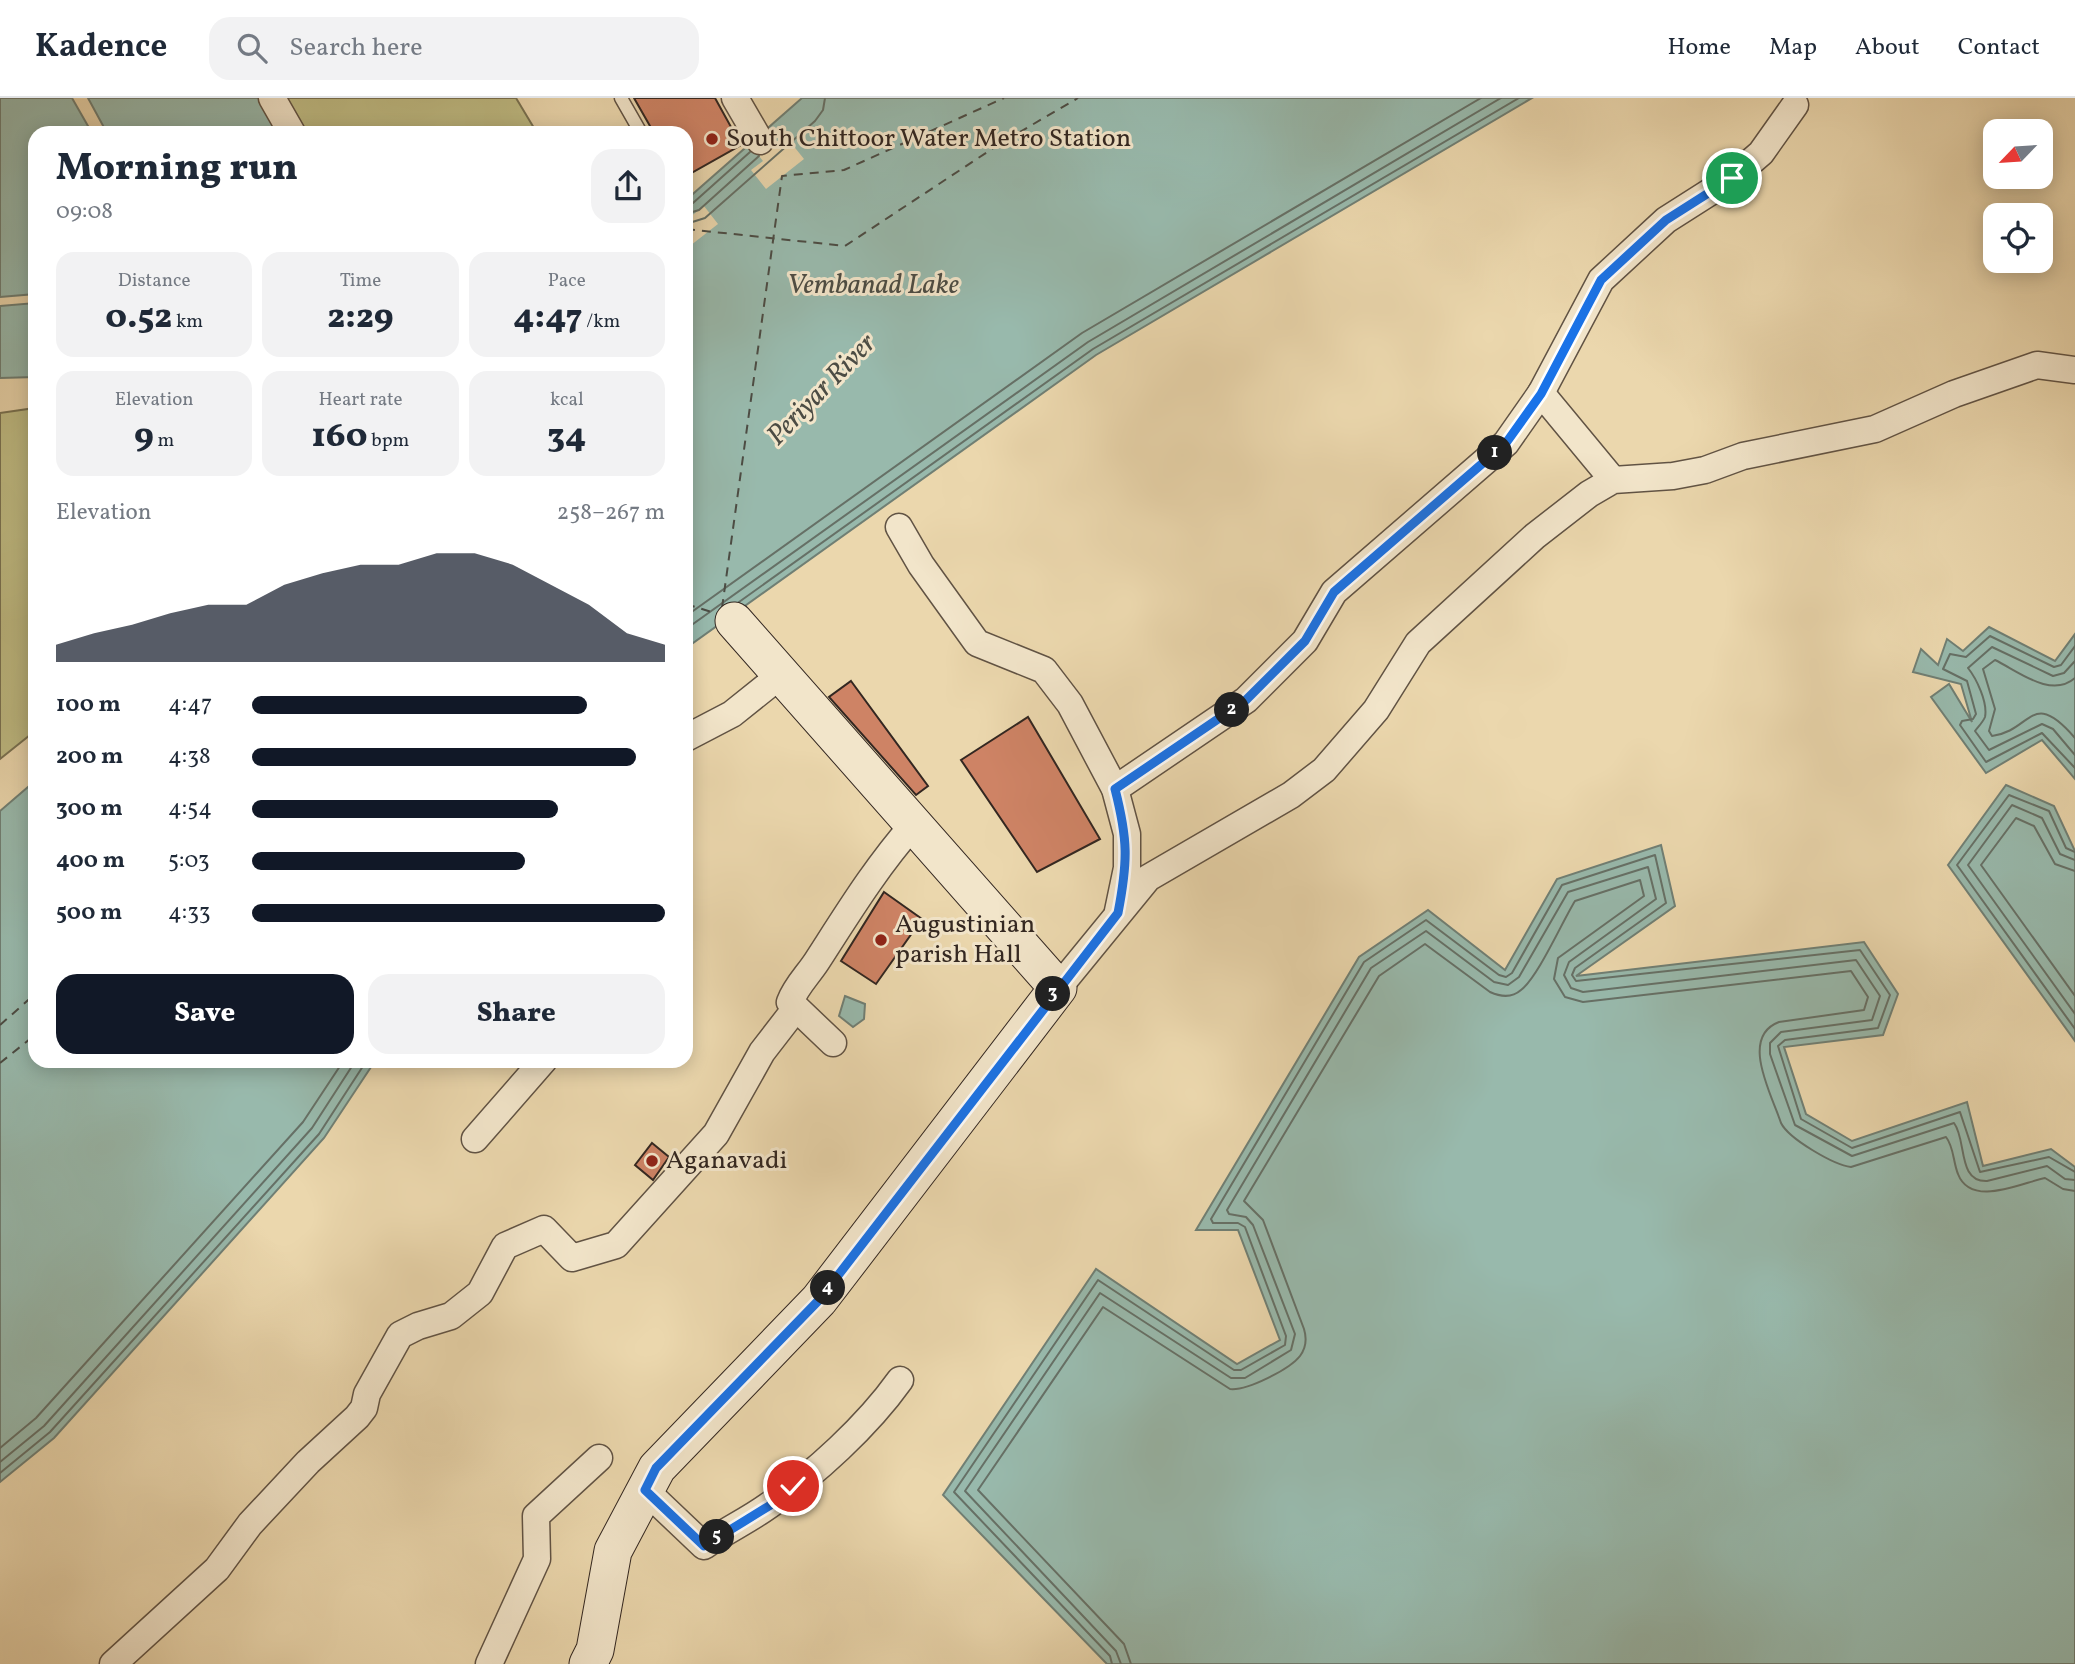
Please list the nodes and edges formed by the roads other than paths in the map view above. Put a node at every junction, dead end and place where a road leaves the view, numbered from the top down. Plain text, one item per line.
1 (272, 98) edge
2 (621, 98) edge
3 (735, 98) edge
4 (1795, 105) dead end
5 (288, 126) edge
6 (637, 126) edge
7 (760, 141) dead end
8 (2075, 370) edge
9 (1541, 394) junction
10 (1613, 480) junction
11 (899, 527) dead end
12 (734, 621) dead end
13 (782, 674) junction
14 (693, 734) edge
15 (1115, 789) junction
16 (914, 824) junction
17 (1118, 913) junction
18 (1058, 988) junction
19 (796, 1008) junction
20 (833, 1043) dead end
21 (537, 1068) edge
22 (475, 1139) dead end
23 (900, 1380) dead end
24 (599, 1458) dead end
25 (645, 1490) junction
26 (113, 1664) edge
27 (489, 1664) edge
28 (588, 1664) edge

1 - 5 street
2 - 6 lane
3 - 7 street
4 - 9 street
8 - 10 street
9 - 10 street
9 - 15 street
10 - 17 street
11 - 15 street
12 - 13 street
13 - 14 street
13 - 16 street
15 - 17 street
16 - 18 street
16 - 19 street
17 - 18 street
18 - 25 street
19 - 20 street
19 - 26 street
21 - 22 street
23 - 25 street
24 - 27 street
25 - 28 street

